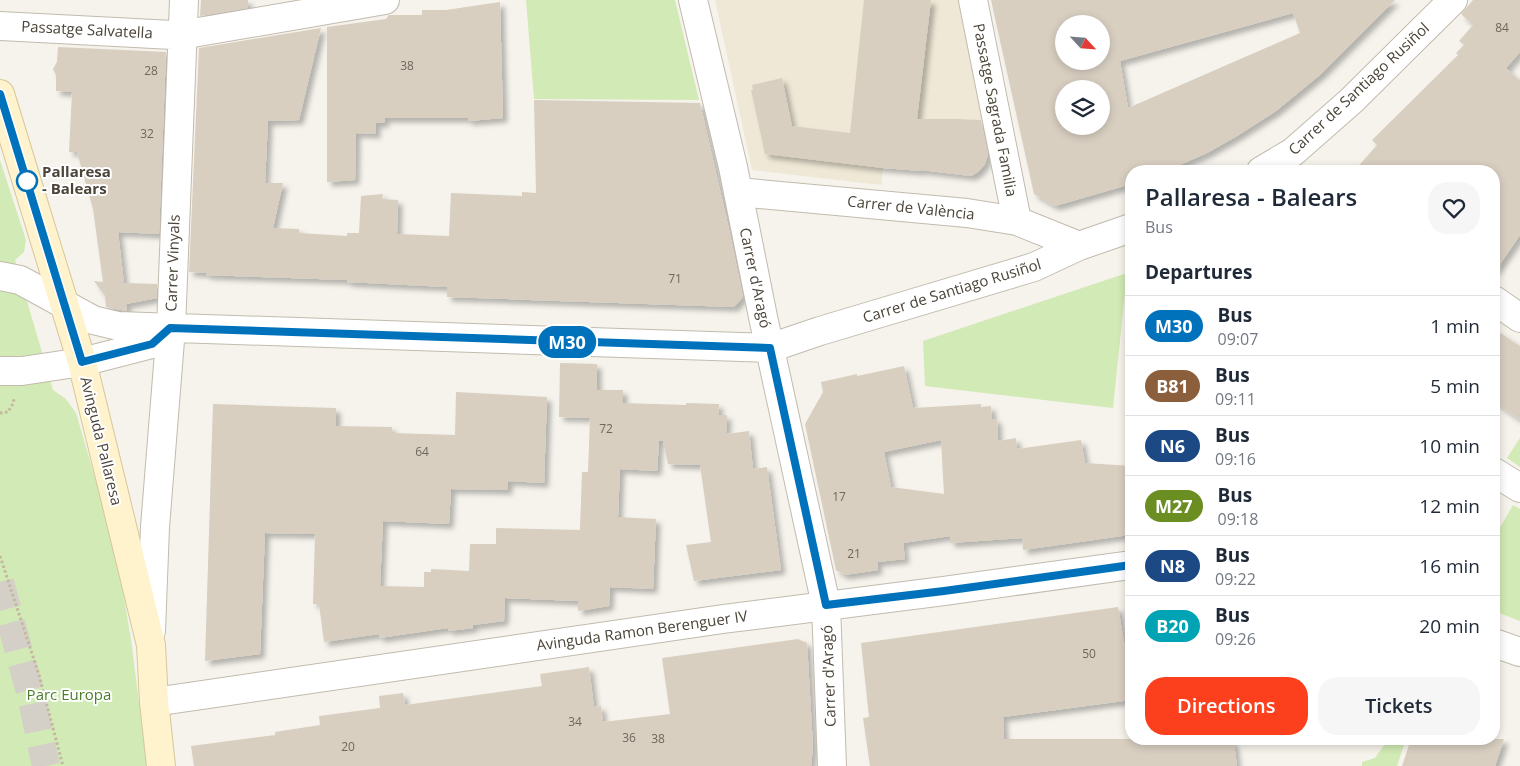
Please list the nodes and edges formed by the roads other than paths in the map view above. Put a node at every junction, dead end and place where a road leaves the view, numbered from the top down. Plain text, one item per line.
1 (184, 0) edge
2 (385, 0) edge
3 (693, 0) edge
4 (973, 0) edge
5 (1454, 0) edge
6 (0, 26) edge
7 (177, 35) junction
8 (0, 94) edge
9 (1270, 165) edge
10 (738, 192) junction
11 (1017, 221) junction
12 (1125, 230) edge
13 (1080, 246) junction
14 (0, 276) edge
15 (1500, 304) edge
16 (64, 305) junction
17 (1520, 318) edge
18 (170, 328) junction
19 (770, 348) junction
20 (82, 362) junction
21 (0, 371) edge
22 (1500, 476) edge
23 (1520, 488) edge
24 (1125, 566) edge
25 (826, 605) junction
26 (151, 645) junction
27 (1500, 645) edge
28 (1520, 652) edge
29 (154, 702) junction
30 (161, 766) edge
31 (832, 766) edge

1 - 7 street, Carrer Vinyals
2 - 7 street, Passatge Salvatella
3 - 10 street, Carrer d'Aragó
4 - 11 street, Passatge Sagrada Familia
5 - 9 street, Carrer de Santiago Rusiñol
6 - 7 street, Passatge Salvatella
7 - 18 street, Carrer Vinyals
8 - 16 street, Avinguda Pallaresa
10 - 11 street, Carrer de València
10 - 19 street, Carrer d'Aragó
11 - 13 street, Carrer de València
12 - 13 street, Carrer de Santiago Rusiñol
13 - 19 street, Carrer de Santiago Rusiñol
14 - 16 street
15 - 17 street
16 - 18 street
16 - 20 street, Avinguda Pallaresa
18 - 19 street
18 - 20 street
18 - 26 street, Carrer Vinyals
19 - 25 street, Carrer d'Aragó
20 - 21 street
20 - 26 street, Avinguda Pallaresa
22 - 23 street
24 - 25 street, Avinguda Ramon Berenguer IV
25 - 29 street, Avinguda Ramon Berenguer IV
25 - 31 street, Carrer d'Aragó
26 - 29 street, Avinguda Pallaresa
27 - 28 street
29 - 30 street, Avinguda Pallaresa

